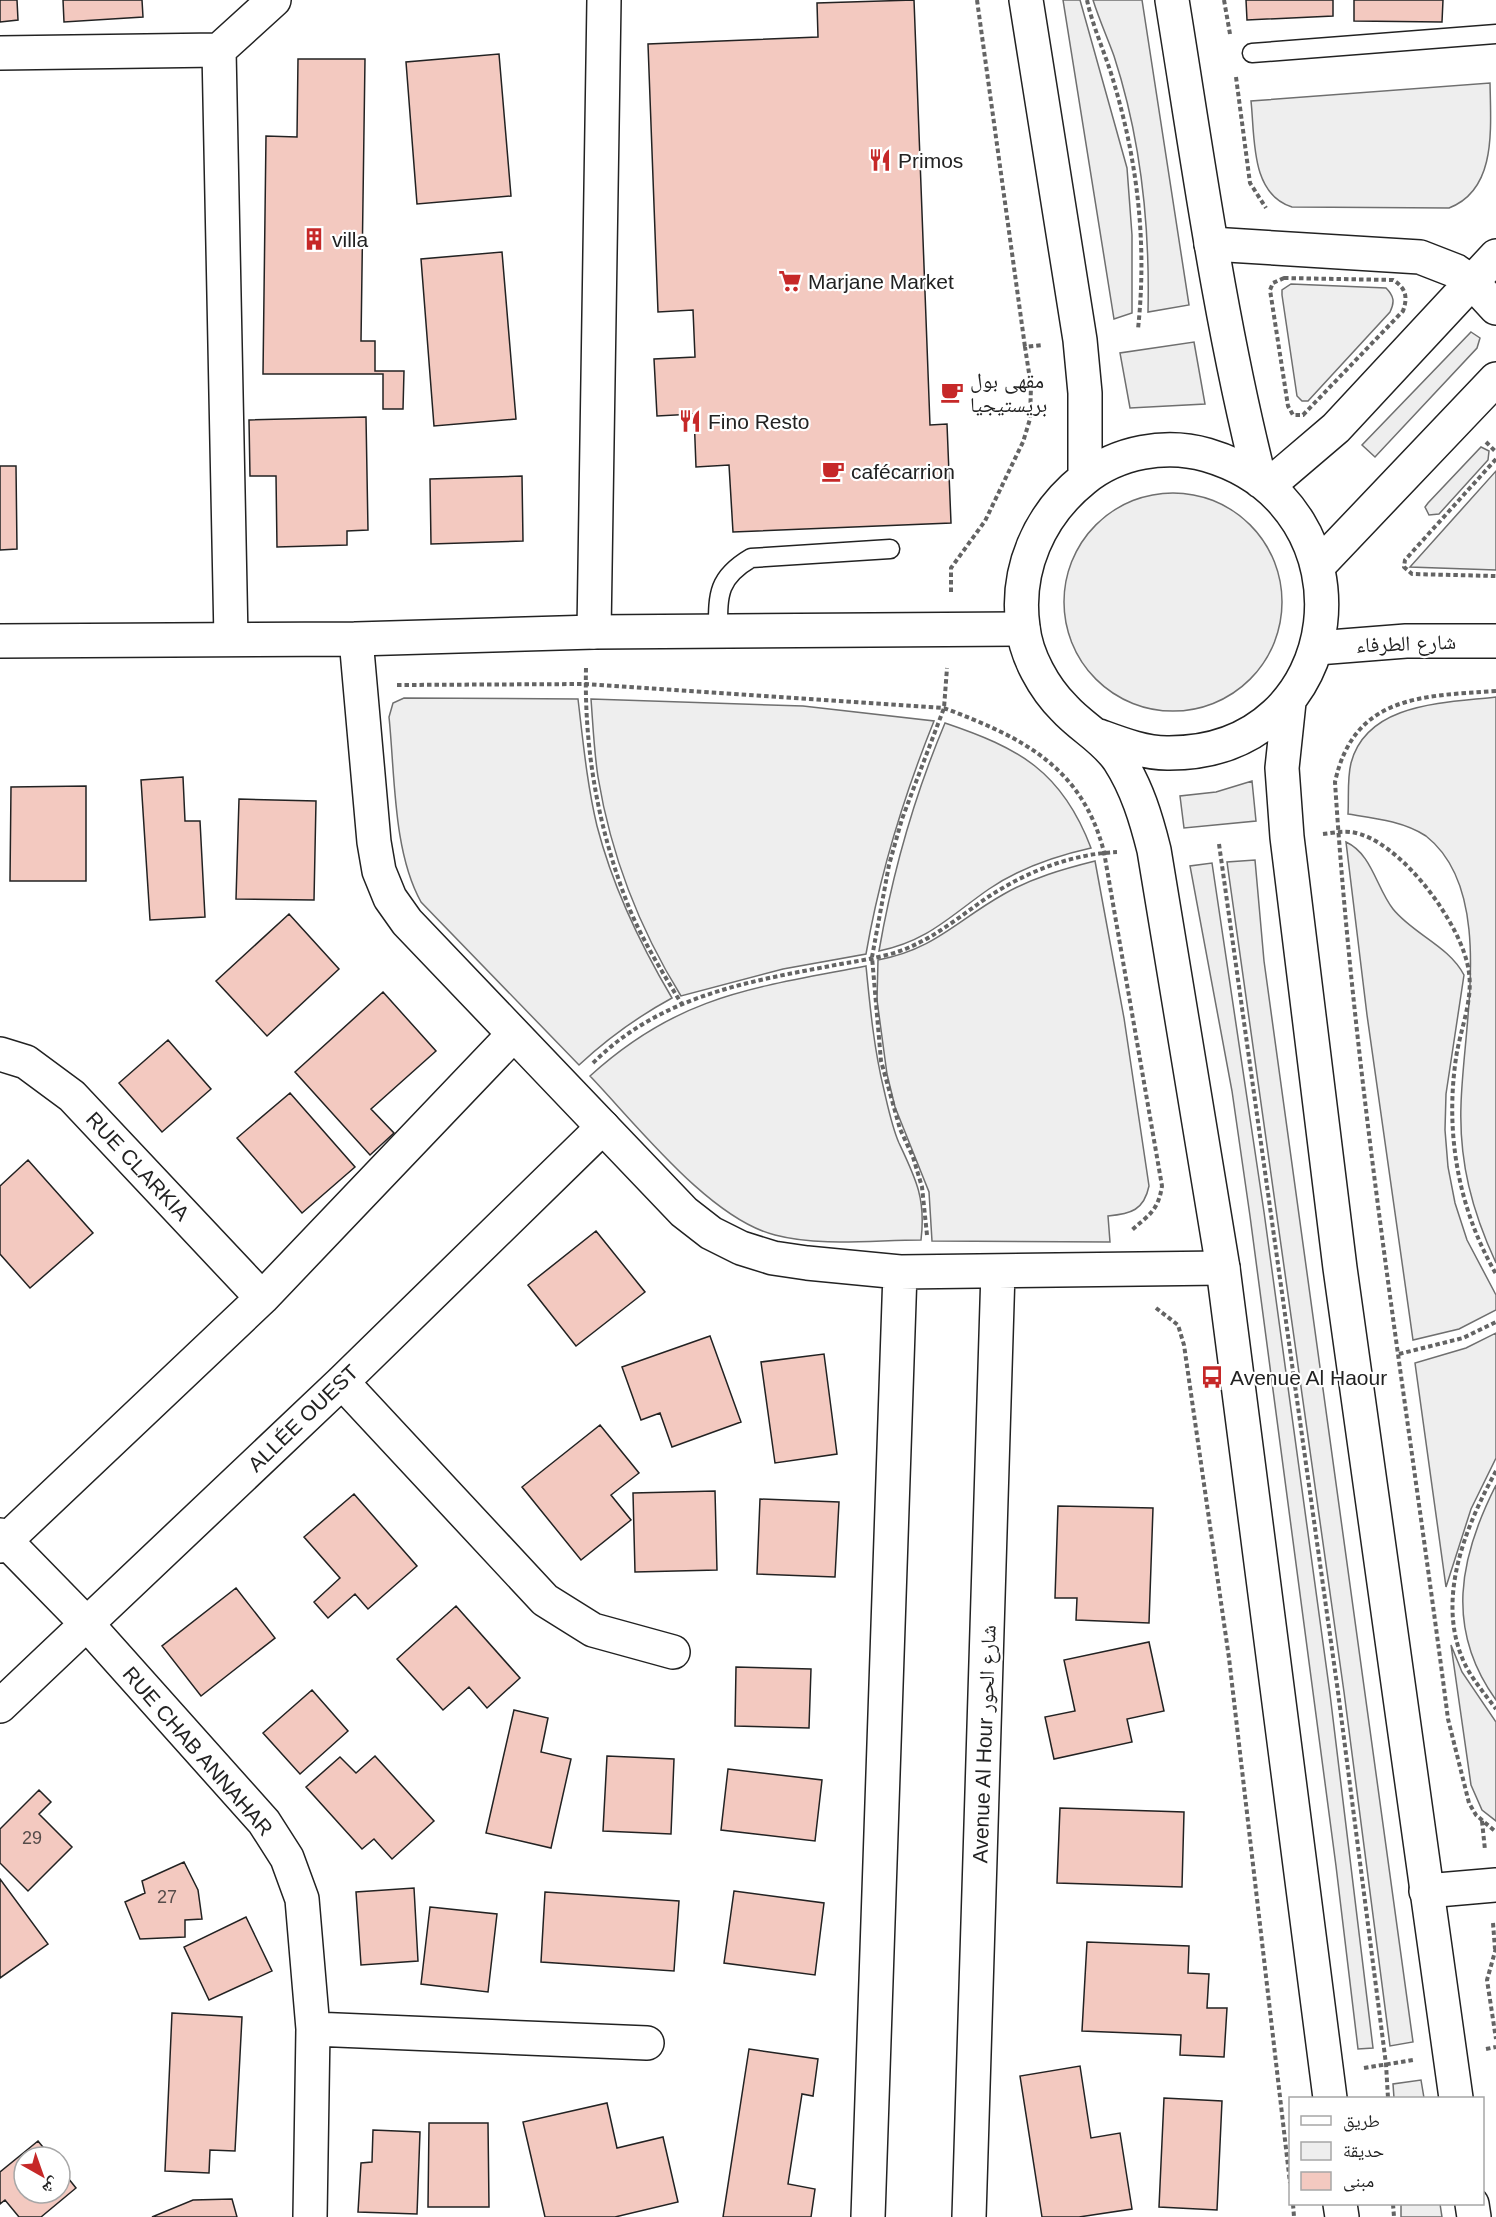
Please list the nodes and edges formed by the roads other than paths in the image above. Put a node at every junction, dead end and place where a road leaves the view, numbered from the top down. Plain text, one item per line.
1 (273, 0) edge
2 (604, 0) edge
3 (1026, 0) edge
4 (1172, 0) edge
5 (1496, 34) edge
6 (219, 50) junction
7 (0, 53) edge
8 (1252, 53) dead end
9 (1210, 244) junction
10 (1496, 256) edge
11 (1472, 282) junction
12 (1496, 308) edge
13 (1496, 379) edge
14 (1085, 478) junction
15 (1264, 483) junction
16 (890, 549) dead end
17 (1318, 566) junction
18 (1023, 629) junction
19 (718, 631) junction
20 (590, 632) junction
21 (231, 639) junction
22 (356, 639) junction
23 (0, 641) edge
24 (1496, 641) edge
25 (1317, 648) junction
26 (1289, 702) junction
27 (1099, 736) junction
28 (513, 1035) junction
29 (0, 1054) edge
30 (603, 1127) junction
31 (1223, 1268) junction
32 (998, 1271) junction
33 (913, 1272) junction
34 (262, 1298) junction
35 (342, 1382) junction
36 (2, 1540) edge
37 (87, 1624) junction
38 (673, 1652) dead end
39 (0, 1706) edge
40 (1496, 1885) edge
41 (1426, 1892) junction
42 (313, 2029) junction
43 (647, 2043) dead end
44 (1329, 2086) edge
45 (1456, 2097) edge
46 (310, 2217) edge
47 (868, 2217) edge
48 (969, 2217) edge

1 - 6 street
2 - 20 street
3 - 14 street
4 - 9 street
5 - 8 lane
6 - 7 street
6 - 21 street
9 - 11 street
9 - 15 street
10 - 11 street
11 - 12 street
11 - 15 street
13 - 17 street
14 - 15 street
14 - 18 street
15 - 17 street
16 - 19 lane
17 - 25 street
18 - 19 street
18 - 27 street
19 - 20 street
20 - 22 street
21 - 22 street
21 - 23 street
22 - 28 street
24 - 25 street, شارع الطرفاء
25 - 26 street
26 - 27 street
26 - 41 street
27 - 31 street
28 - 30 street
28 - 34 street
29 - 34 street, RUE CLARKIA
30 - 33 street
30 - 35 street, ALLÉE OUEST
31 - 32 street
31 - 44 street
32 - 33 street
32 - 48 street, Avenue Al Hour شارع الحور
33 - 47 street
34 - 36 street
35 - 37 street, ALLÉE OUEST
35 - 38 street
36 - 37 street, RUE CHAB ANNAHAR
37 - 39 street, ALLÉE OUEST
37 - 42 street, RUE CHAB ANNAHAR
40 - 41 street
41 - 45 street
42 - 43 street
42 - 46 street, RUE CHAB ANNAHAR

